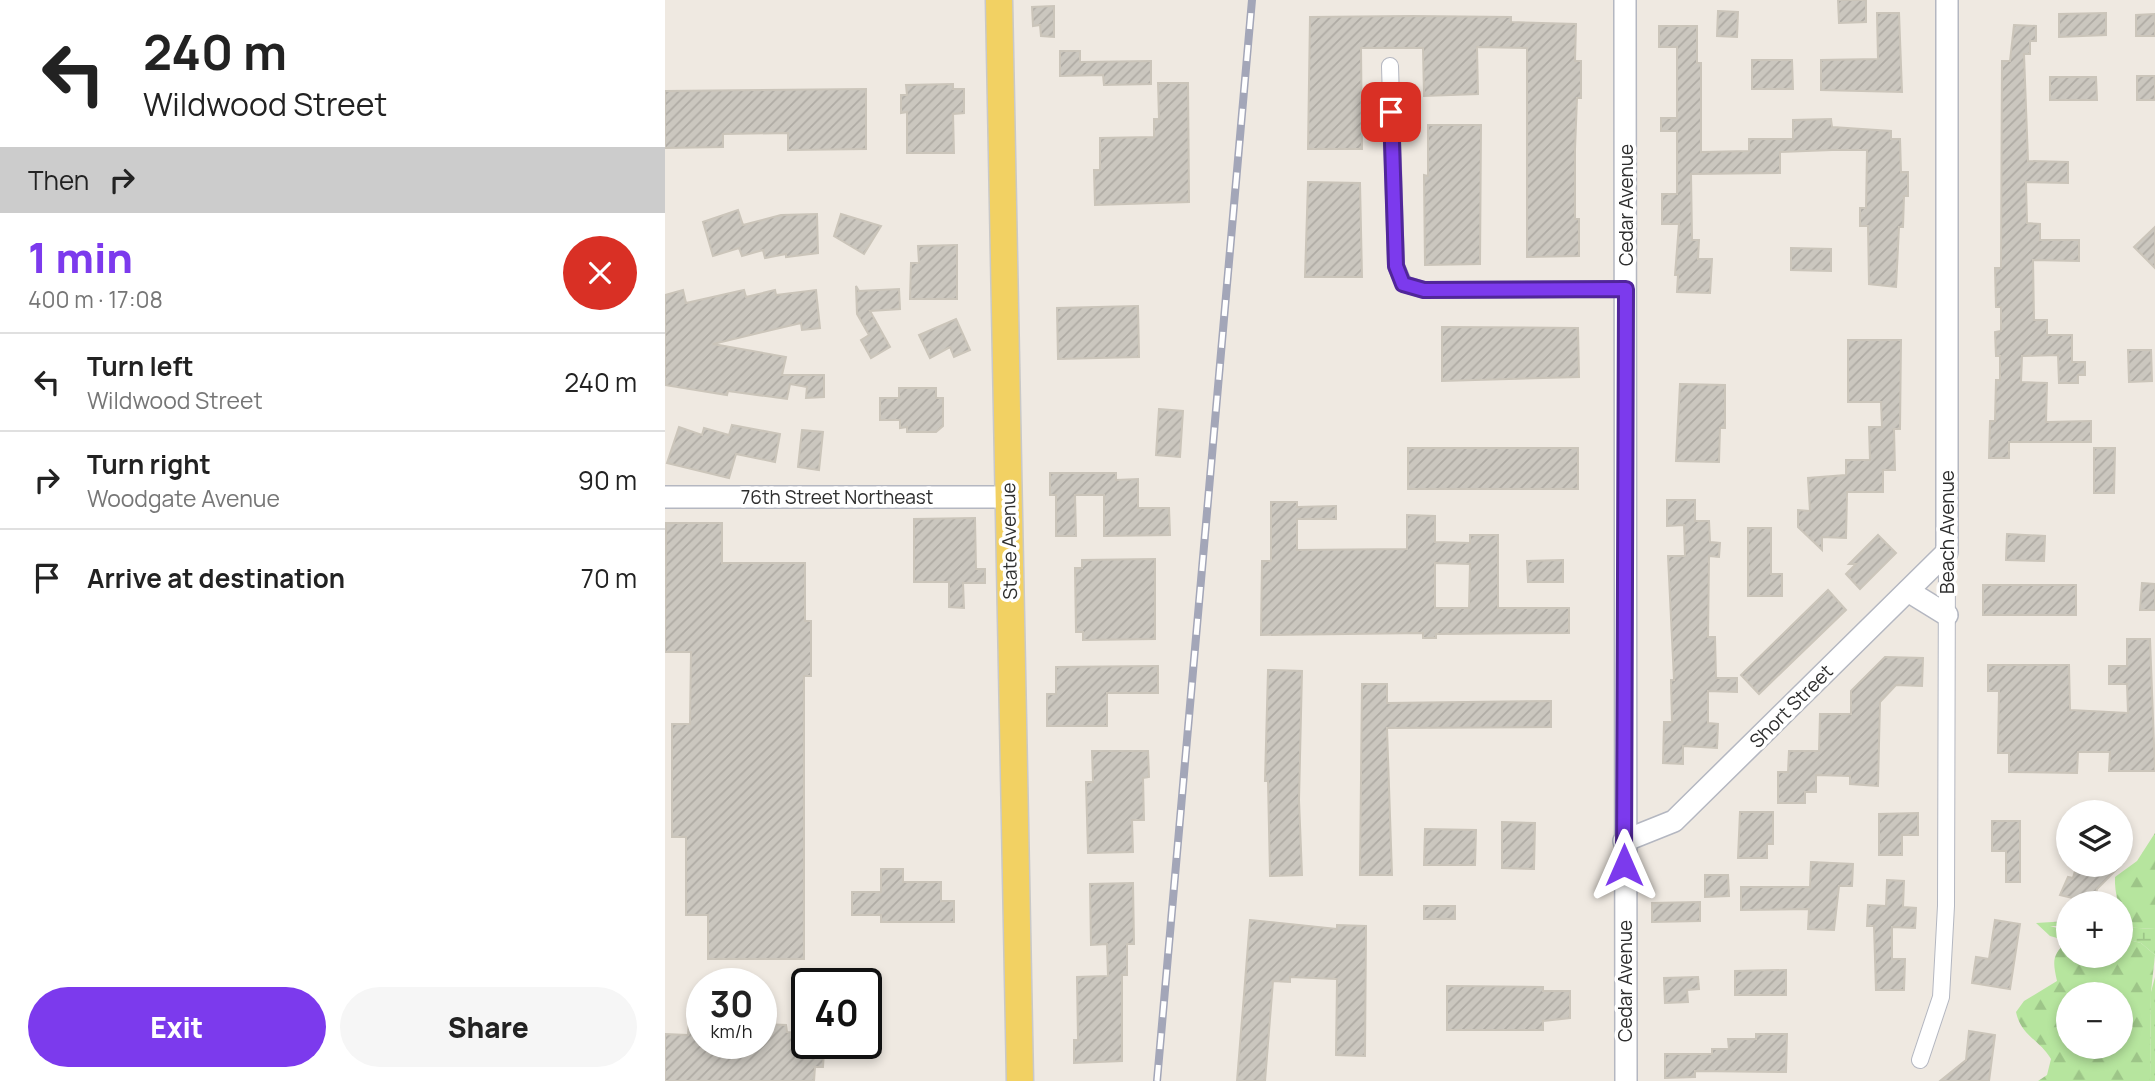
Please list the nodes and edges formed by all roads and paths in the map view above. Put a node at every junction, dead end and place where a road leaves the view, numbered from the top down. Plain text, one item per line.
1 (999, 0) edge
2 (1626, 0) edge
3 (1947, 0) edge
4 (1389, 66) dead end
5 (1626, 289) junction
6 (665, 497) edge
7 (1008, 497) junction
8 (1947, 552) junction
9 (1907, 591) junction
10 (1947, 615) junction
11 (1624, 841) junction
12 (1920, 1060) dead end
13 (1020, 1081) edge
14 (1626, 1081) edge

1 - 7 main road, State Avenue
2 - 5 street, Cedar Avenue
3 - 8 street, Beach Avenue
4 - 5 street
5 - 11 street, Cedar Avenue
6 - 7 street, 76th Street Northeast
7 - 13 main road, State Avenue
8 - 9 street, Short Street
8 - 10 street, Beach Avenue
9 - 10 street
9 - 11 street, Short Street
10 - 12 street, Beach Avenue
11 - 14 street, Cedar Avenue

